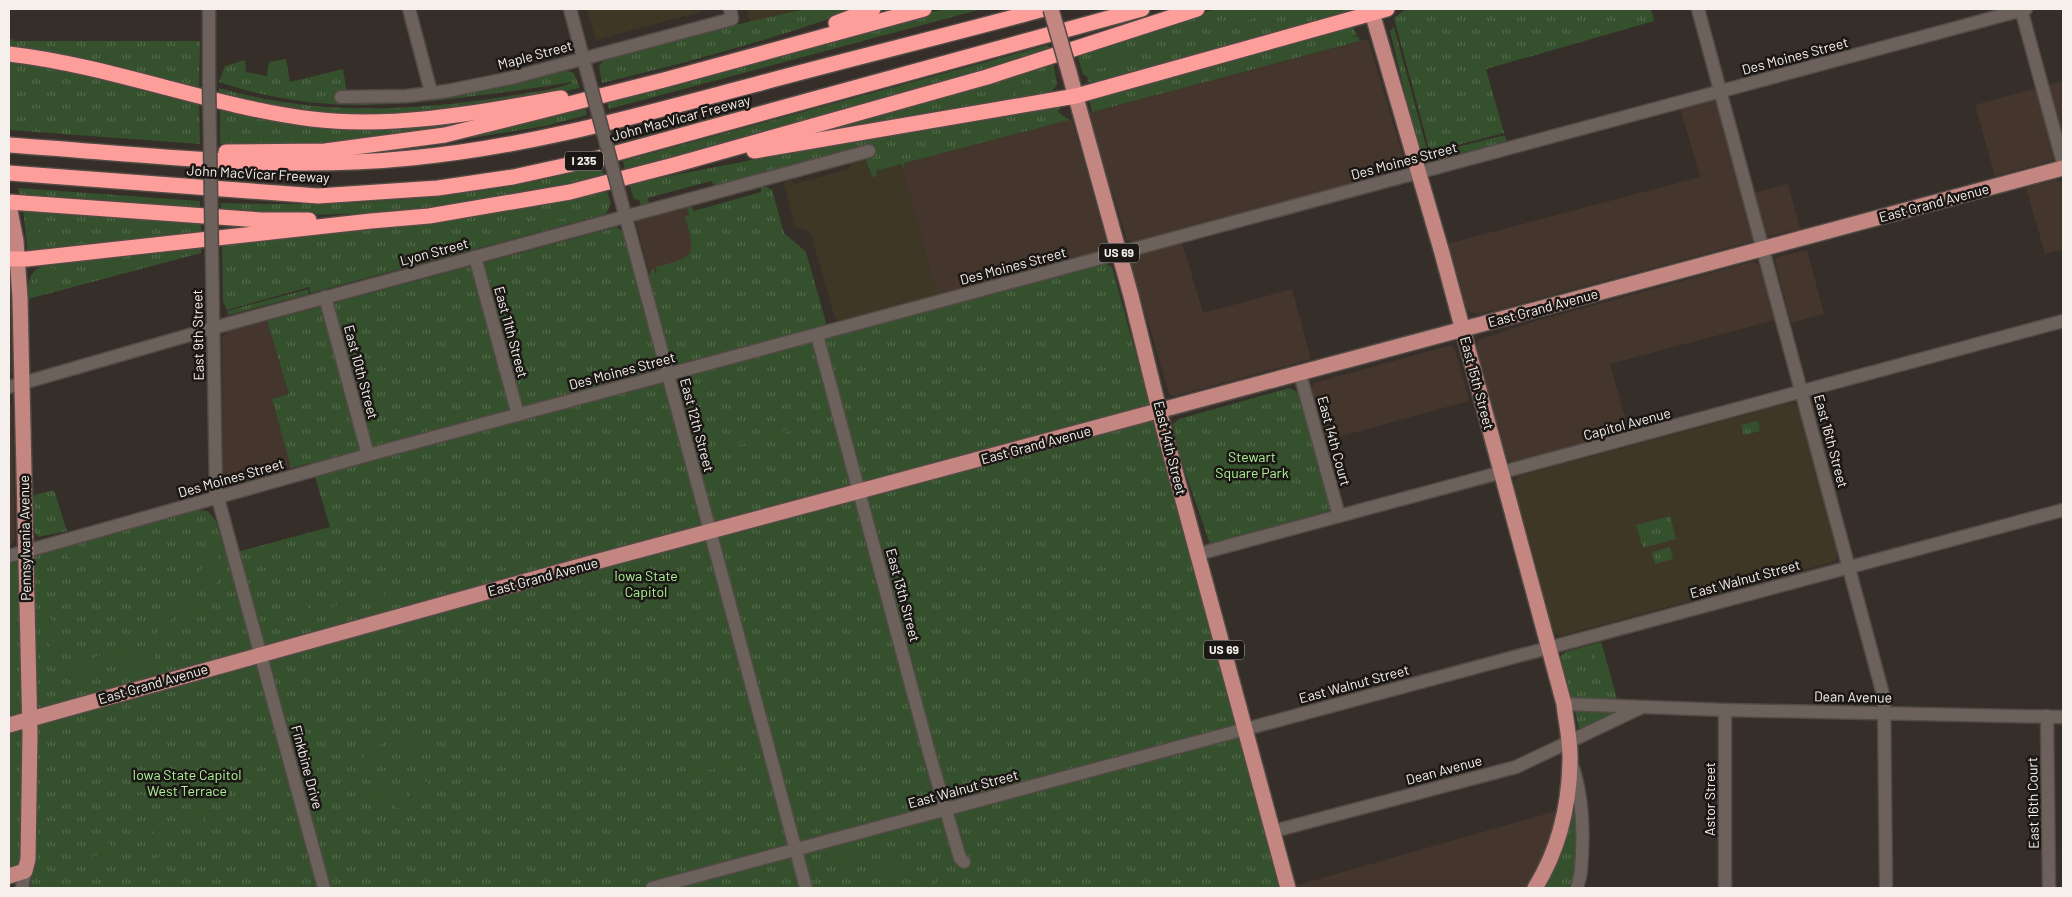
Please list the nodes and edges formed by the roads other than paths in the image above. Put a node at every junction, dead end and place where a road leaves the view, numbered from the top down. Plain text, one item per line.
1 (209, 9) edge
2 (409, 9) edge
3 (570, 9) edge
4 (873, 9) edge
5 (924, 9) edge
6 (1044, 9) edge
7 (1051, 9) edge
8 (1142, 9) edge
9 (1198, 9) edge
10 (1387, 9) edge
11 (1698, 9) edge
12 (2023, 9) edge
13 (1371, 11) edge
14 (731, 14) edge
15 (9, 54) edge
16 (746, 57) junction
17 (583, 58) junction
18 (664, 80) junction
19 (431, 92) junction
20 (1721, 92) junction
21 (1076, 96) junction
22 (341, 97) dead end
23 (9, 145) edge
24 (79, 150) junction
25 (869, 151) dead end
26 (2063, 163) edge
27 (674, 165) junction
28 (2063, 168) edge
29 (9, 173) edge
30 (1417, 173) junction
31 (9, 203) edge
32 (625, 216) junction
33 (371, 221) junction
34 (1763, 249) junction
35 (1119, 253) junction
36 (475, 257) junction
37 (13, 259) edge
38 (325, 297) junction
39 (2063, 321) edge
40 (214, 328) junction
41 (1463, 330) junction
42 (817, 335) junction
43 (668, 374) junction
44 (1300, 374) junction
45 (16, 385) edge
46 (1802, 392) junction
47 (1160, 412) junction
48 (518, 415) junction
49 (368, 455) junction
50 (1502, 472) junction
51 (860, 492) junction
52 (218, 496) junction
53 (2063, 510) edge
54 (1340, 516) junction
55 (711, 532) junction
56 (26, 551) junction
57 (1198, 554) junction
58 (9, 556) edge
59 (1849, 566) junction
60 (1548, 647) junction
61 (261, 654) junction
62 (1564, 704) junction
63 (1643, 707) junction
64 (1725, 710) junction
65 (1885, 713) junction
66 (2047, 716) junction
67 (2063, 717) edge
68 (30, 719) junction
69 (9, 725) edge
70 (1245, 729) junction
71 (1569, 743) junction
72 (1570, 761) junction
73 (946, 810) junction
74 (1274, 831) junction
75 (796, 849) junction
76 (964, 862) dead end
77 (26, 871) junction
78 (9, 876) edge
79 (1578, 883) edge
80 (22, 888) edge
81 (324, 888) edge
82 (652, 888) edge
83 (806, 888) edge
84 (1288, 888) edge
85 (1535, 888) edge
86 (1725, 888) edge
87 (1886, 888) edge
88 (2049, 888) edge

1 - 40 street, East 9th Street, bridge
2 - 19 street
3 - 17 street, East 12th Street
4 - 16 highway
5 - 16 highway
6 - 24 highway, John MacVicar Freeway / I 235
7 - 21 main road, East 14th Street / US 69, bridge
8 - 29 highway, John MacVicar Freeway / I 235
9 - 27 highway
10 - 13 highway
11 - 20 street, East 16th Street
12 - 20 street, Des Moines Street
12 - 26 street
13 - 21 highway
13 - 30 main road, East 15th Street
14 - 17 street, Maple Street
15 - 18 highway
16 - 18 highway
17 - 19 street, Maple Street
17 - 32 street, East 12th Street, bridge
18 - 24 highway
19 - 22 street, Maple Street
20 - 30 street, Des Moines Street
20 - 34 street, East 16th Street
21 - 27 highway
21 - 35 main road, East 14th Street / US 69
23 - 24 highway, John MacVicar Freeway / I 235
25 - 32 street, Lyon Street
27 - 33 highway
28 - 34 main road, East Grand Avenue
30 - 35 street, Des Moines Street
30 - 41 main road, East 15th Street
31 - 33 highway
31 - 37 main road, Pennsylvania Avenue
32 - 36 street, Lyon Street
32 - 43 street, East 12th Street
33 - 37 highway
34 - 41 main road, East Grand Avenue
34 - 46 street, East 16th Street
35 - 42 street, Des Moines Street
35 - 47 main road, East 14th Street / US 69
36 - 38 street, Lyon Street
36 - 48 street, East 11th Street
37 - 45 main road, Pennsylvania Avenue
38 - 40 street, Lyon Street
38 - 49 street, East 10th Street
39 - 46 street, Capitol Avenue
40 - 45 street, Lyon Street
40 - 52 street, East 9th Street
41 - 44 main road, East Grand Avenue
41 - 50 main road, East 15th Street
42 - 43 street, Des Moines Street
42 - 51 street, East 13th Street
43 - 48 street, Des Moines Street
43 - 55 street, East 12th Street
44 - 47 main road, East Grand Avenue
44 - 54 street, East 14th Court
45 - 56 main road, Pennsylvania Avenue
46 - 50 street, Capitol Avenue
46 - 59 street, East 16th Street
47 - 51 main road, East Grand Avenue
47 - 57 main road, East 14th Street / US 69
48 - 49 street, Des Moines Street
49 - 52 street, Des Moines Street
50 - 54 street, Capitol Avenue
50 - 60 main road, East 15th Street
51 - 55 main road, East Grand Avenue
51 - 73 street, East 13th Street
52 - 56 street, Des Moines Street
52 - 61 street, East 9th Street
53 - 59 street, East Walnut Street
54 - 57 street, Capitol Avenue
55 - 61 main road, East Grand Avenue
55 - 75 street, East 12th Street
56 - 58 street, Des Moines Street
56 - 68 main road, Pennsylvania Avenue
57 - 70 main road, East 14th Street / US 69
59 - 60 street, East Walnut Street
59 - 65 street, East 16th Street
60 - 62 main road, East 15th Street
60 - 70 street, East Walnut Street
61 - 68 main road, East Grand Avenue
61 - 81 street, Finkbine Drive
62 - 63 street, Dean Avenue
62 - 71 main road, East 15th Street
63 - 64 street, Dean Avenue
63 - 71 street, Dean Avenue
64 - 65 street, Dean Avenue
64 - 86 street, Astor Street
65 - 66 street, Dean Avenue
65 - 87 street, East 16th Street
66 - 67 street, Dean Avenue
66 - 88 street, East 16th Court
68 - 69 main road, East Grand Avenue
68 - 77 main road, Pennsylvania Avenue
70 - 73 street, East Walnut Street
70 - 74 main road, East 14th Street / US 69
71 - 72 main road, East 15th Street
71 - 74 street, Dean Avenue
72 - 79 street, East 15th Street
72 - 85 main road, East 15th Street
73 - 75 street, East Walnut Street
73 - 76 street, East 13th Street
74 - 84 main road, East 14th Street / US 69
75 - 82 street, East Walnut Street
75 - 83 street, East 12th Street
77 - 78 main road
77 - 80 street

